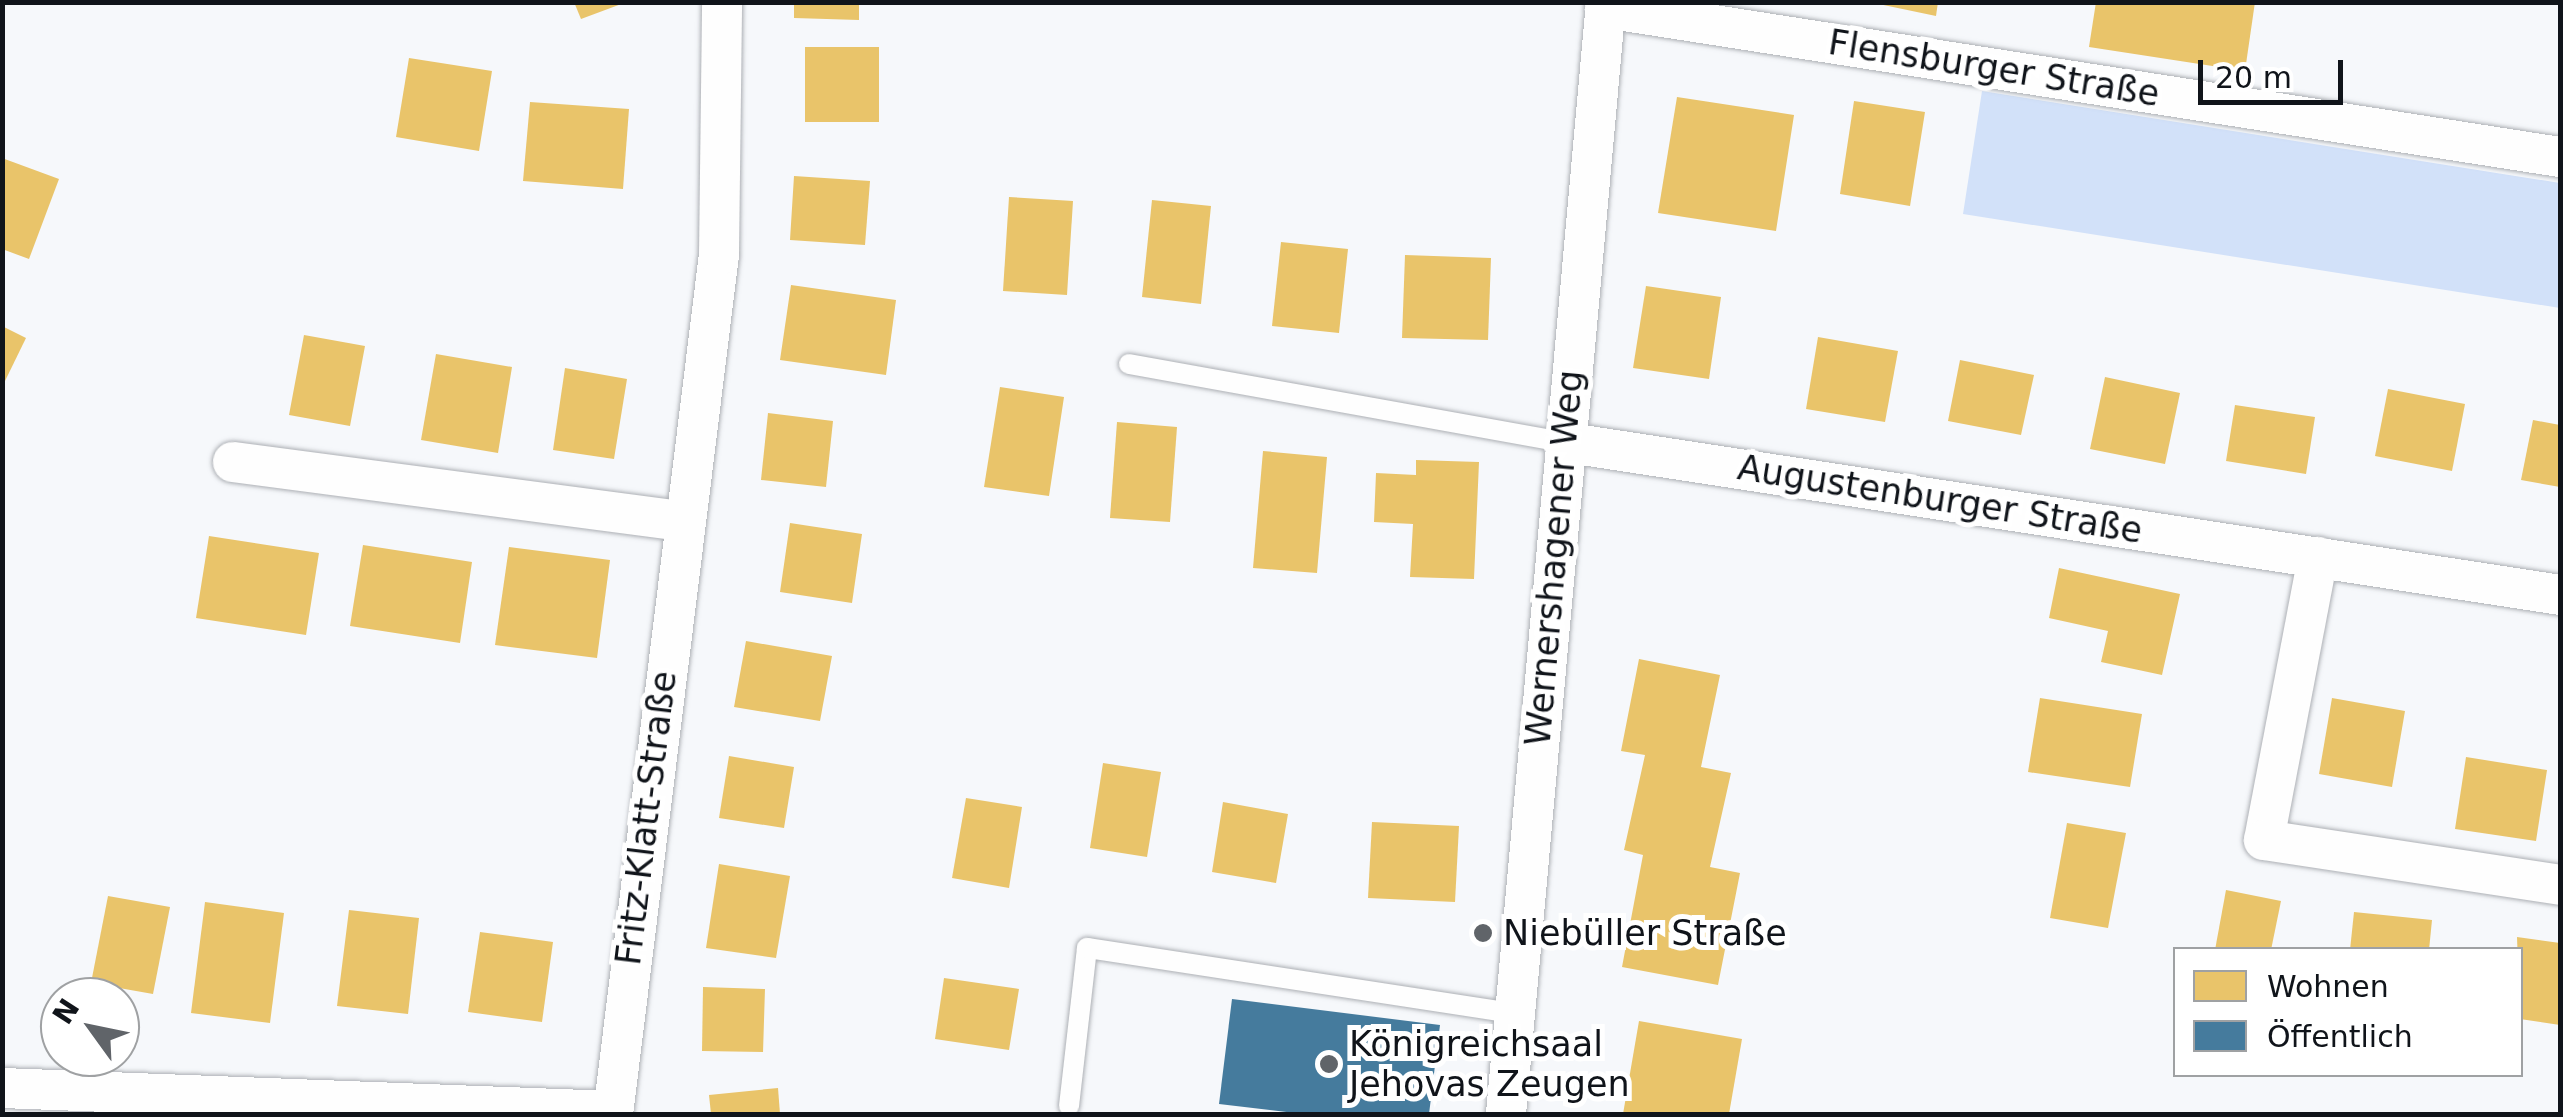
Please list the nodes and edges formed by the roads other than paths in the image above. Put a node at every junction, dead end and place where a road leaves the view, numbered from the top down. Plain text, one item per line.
1 (722, 2) edge
2 (1606, 5) edge
3 (2560, 157) edge
4 (1129, 364) dead end
5 (1563, 442) junction
6 (233, 462) dead end
7 (684, 521) junction
8 (2318, 557) junction
9 (2560, 595) edge
10 (2560, 885) edge
11 (1516, 1014) junction
12 (2, 1088) edge
13 (1068, 1106) dead end
14 (613, 1113) edge
15 (1506, 1114) edge

1 - 7 street, Fritz-Klatt-Straße
2 - 3 street, Flensburger Straße
2 - 5 street, Wernershagener Weg
4 - 5 lane
5 - 8 street, Augustenburger Straße
5 - 11 street, Wernershagener Weg
6 - 7 street
7 - 14 street, Fritz-Klatt-Straße
8 - 9 street, Augustenburger Straße
8 - 10 street
11 - 13 lane
11 - 15 street, Wernershagener Weg
12 - 14 street

